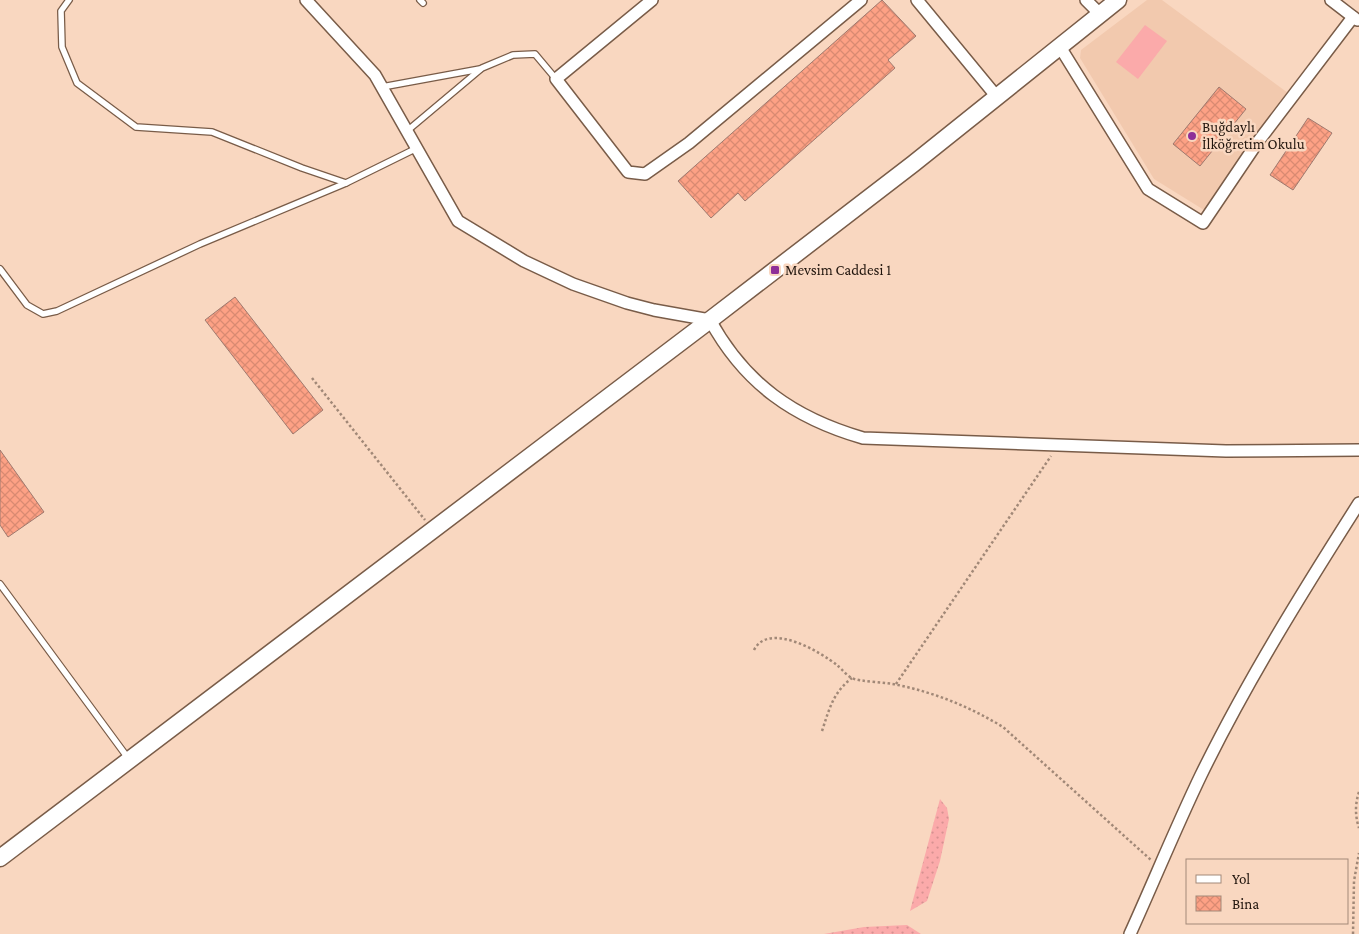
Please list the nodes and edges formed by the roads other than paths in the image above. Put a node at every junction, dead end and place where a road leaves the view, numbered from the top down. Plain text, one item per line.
1 (69, 0) edge
2 (306, 0) edge
3 (652, 0) edge
4 (861, 0) edge
5 (917, 0) edge
6 (1086, 0) edge
7 (1118, 0) edge
8 (1331, 0) edge
9 (1100, 14) junction
10 (1356, 19) edge
11 (1060, 47) junction
12 (482, 68) junction
13 (556, 79) junction
14 (382, 87) junction
15 (997, 97) junction
16 (407, 131) junction
17 (417, 148) junction
18 (346, 183) junction
19 (0, 269) edge
20 (710, 320) junction
21 (1359, 450) edge
22 (1359, 503) edge
23 (0, 584) edge
24 (130, 760) junction
25 (0, 858) edge
26 (1130, 934) edge

1 - 18 lane
2 - 14 street
3 - 13 street
4 - 13 street
5 - 15 street
6 - 9 street
7 - 9 street
8 - 10 street
9 - 11 street
10 - 11 street
11 - 15 street
12 - 13 lane
12 - 14 lane
12 - 16 lane
14 - 16 street
15 - 20 street
16 - 17 street
17 - 18 lane
17 - 20 street
18 - 19 lane
20 - 21 street
20 - 24 street
22 - 26 street
23 - 24 lane
24 - 25 street

